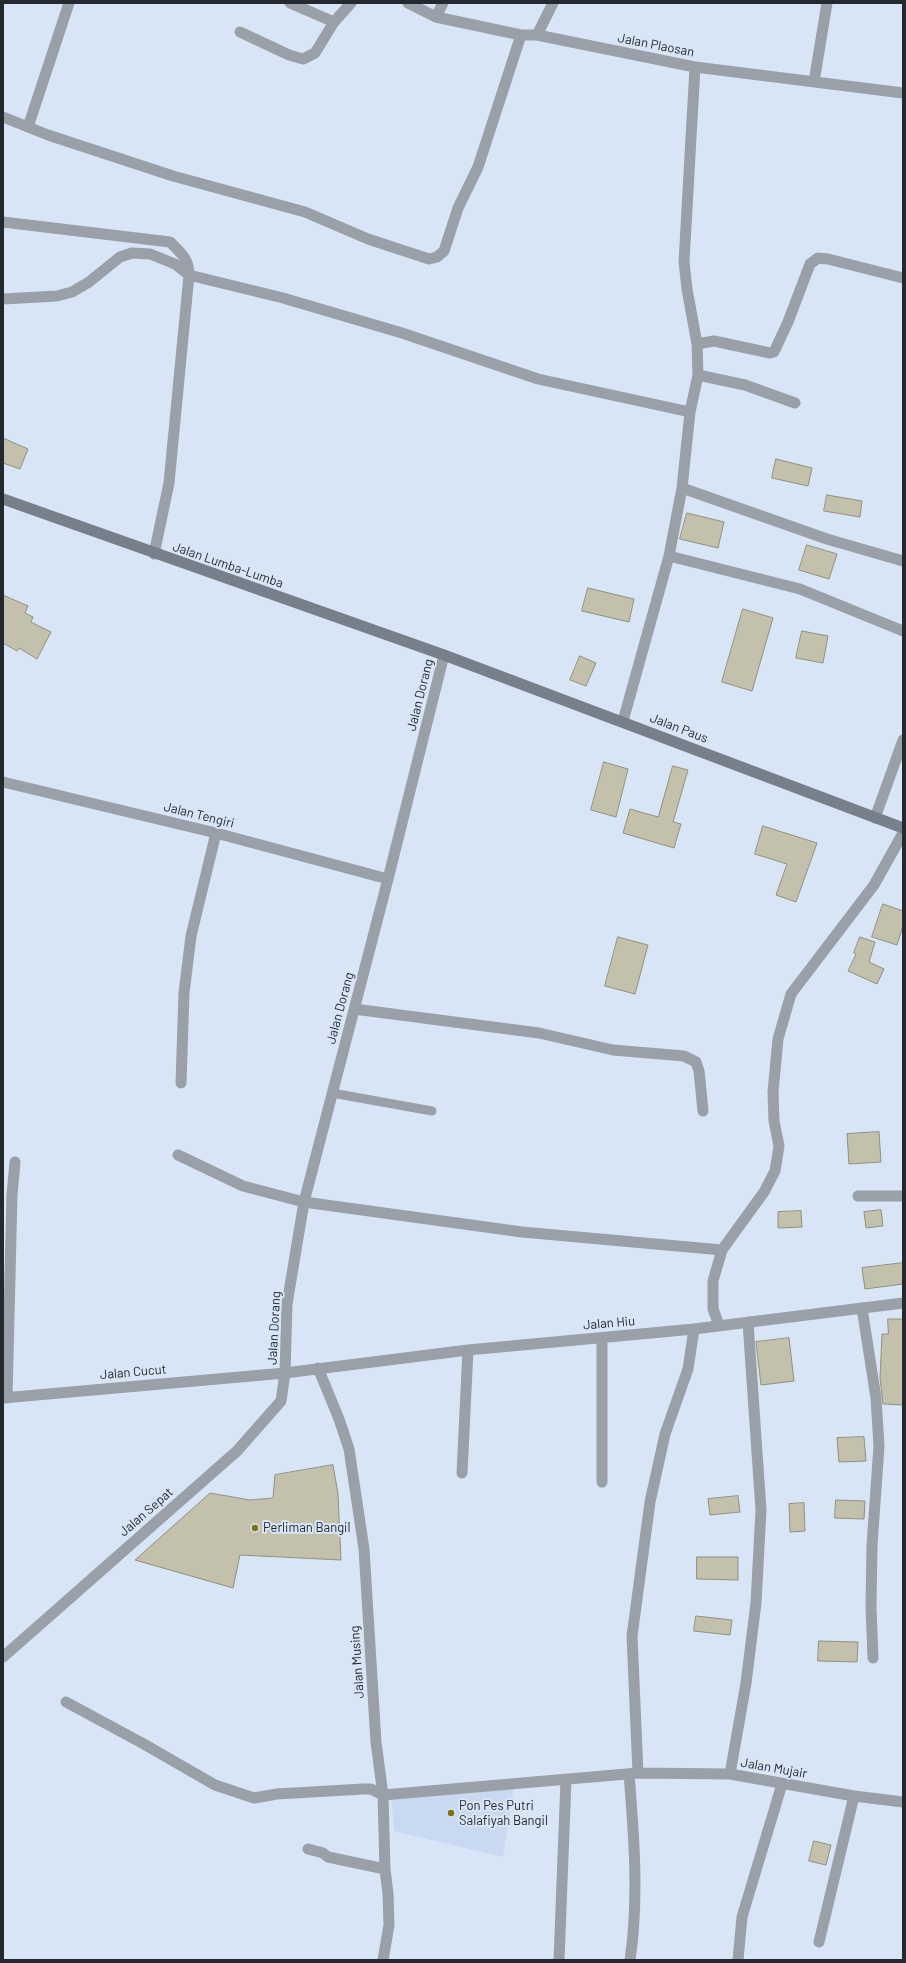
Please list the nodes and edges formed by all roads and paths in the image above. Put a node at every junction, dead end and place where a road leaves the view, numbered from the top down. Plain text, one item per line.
1 (69, 3) edge
2 (290, 3) edge
3 (350, 3) edge
4 (408, 3) edge
5 (443, 3) edge
6 (553, 3) edge
7 (828, 3) edge
8 (436, 17) junction
9 (334, 22) junction
10 (240, 32) dead end
11 (521, 35) junction
12 (537, 35) junction
13 (694, 67) junction
14 (814, 82) junction
15 (903, 93) edge
16 (3, 117) edge
17 (28, 127) junction
18 (3, 222) edge
19 (189, 275) junction
20 (903, 278) edge
21 (3, 299) edge
22 (697, 344) junction
23 (698, 375) junction
24 (795, 403) dead end
25 (690, 412) junction
26 (682, 488) junction
27 (3, 499) edge
28 (154, 554) junction
29 (669, 556) junction
30 (903, 561) edge
31 (903, 631) edge
32 (444, 655) junction
33 (623, 721) junction
34 (903, 740) edge
35 (3, 782) edge
36 (876, 818) junction
37 (903, 828) edge
38 (216, 833) junction
39 (903, 833) edge
40 (388, 879) junction
41 (354, 1009) junction
42 (181, 1083) dead end
43 (332, 1093) junction
44 (432, 1111) dead end
45 (703, 1111) dead end
46 (178, 1156) dead end
47 (15, 1162) dead end
48 (858, 1196) dead end
49 (903, 1196) edge
50 (304, 1202) junction
51 (722, 1250) junction
52 (903, 1303) edge
53 (862, 1308) junction
54 (748, 1322) junction
55 (720, 1325) junction
56 (694, 1330) junction
57 (602, 1338) junction
58 (468, 1350) junction
59 (318, 1368) junction
60 (286, 1373) junction
61 (5, 1398) edge
62 (462, 1473) dead end
63 (602, 1482) dead end
64 (3, 1657) edge
65 (873, 1658) dead end
66 (66, 1702) dead end
67 (634, 1774) junction
68 (730, 1774) junction
69 (566, 1780) junction
70 (782, 1784) junction
71 (383, 1795) junction
72 (854, 1796) junction
73 (903, 1802) edge
74 (308, 1850) dead end
75 (386, 1869) junction
76 (819, 1942) dead end
77 (383, 1960) edge
78 (560, 1960) edge
79 (630, 1960) edge
80 (738, 1960) edge

1 - 17 street
2 - 9 street
3 - 9 street
4 - 8 street, Jalan Plaosan
5 - 8 street
6 - 12 street
7 - 14 street
8 - 11 street, Jalan Plaosan
9 - 10 street
11 - 12 street, Jalan Plaosan
11 - 17 street
12 - 13 street, Jalan Plaosan
13 - 14 street, Jalan Plaosan
13 - 22 street
14 - 15 street, Jalan Plaosan
16 - 17 street
18 - 19 street
19 - 21 street
19 - 25 street
19 - 28 street
20 - 22 street
22 - 23 street
23 - 24 street
23 - 25 street
25 - 26 street
26 - 29 street
26 - 30 street
27 - 28 main road, Jalan Lumba-Lumba
28 - 32 main road, Jalan Lumba-Lumba
29 - 31 street
29 - 33 street
32 - 33 main road, Jalan Paus
32 - 40 street, Jalan Dorang
33 - 36 main road, Jalan Paus
34 - 36 street
35 - 38 street, Jalan Tengiri
36 - 37 main road, Jalan Paus
38 - 40 street, Jalan Tengiri
38 - 42 street
39 - 51 street
40 - 41 street, Jalan Dorang
41 - 43 street, Jalan Dorang
41 - 45 street
43 - 44 lane
43 - 50 street, Jalan Dorang
46 - 50 street
47 - 61 street
48 - 49 street
50 - 51 street
50 - 60 street, Jalan Dorang
51 - 55 street
52 - 53 street, Jalan Hiu
53 - 54 street, Jalan Hiu
53 - 65 street
54 - 55 street, Jalan Hiu
54 - 68 street
55 - 56 street, Jalan Hiu
56 - 57 street, Jalan Hiu
56 - 67 street
57 - 58 street, Jalan Hiu
57 - 63 street
58 - 59 street, Jalan Hiu
58 - 62 street
59 - 60 street, Jalan Hiu
59 - 71 street, Jalan Musing
60 - 61 street, Jalan Cucut
60 - 64 street, Jalan Sepat
66 - 71 street
67 - 68 street, Jalan Mujair
67 - 69 street, Jalan Mujair
67 - 79 street
68 - 70 street, Jalan Mujair
69 - 71 street, Jalan Mujair
69 - 78 street
70 - 72 street, Jalan Mujair
70 - 80 street
71 - 75 street, Jalan Musing
72 - 73 street, Jalan Mujair
72 - 76 street
74 - 75 street
75 - 77 street, Jalan Musing

